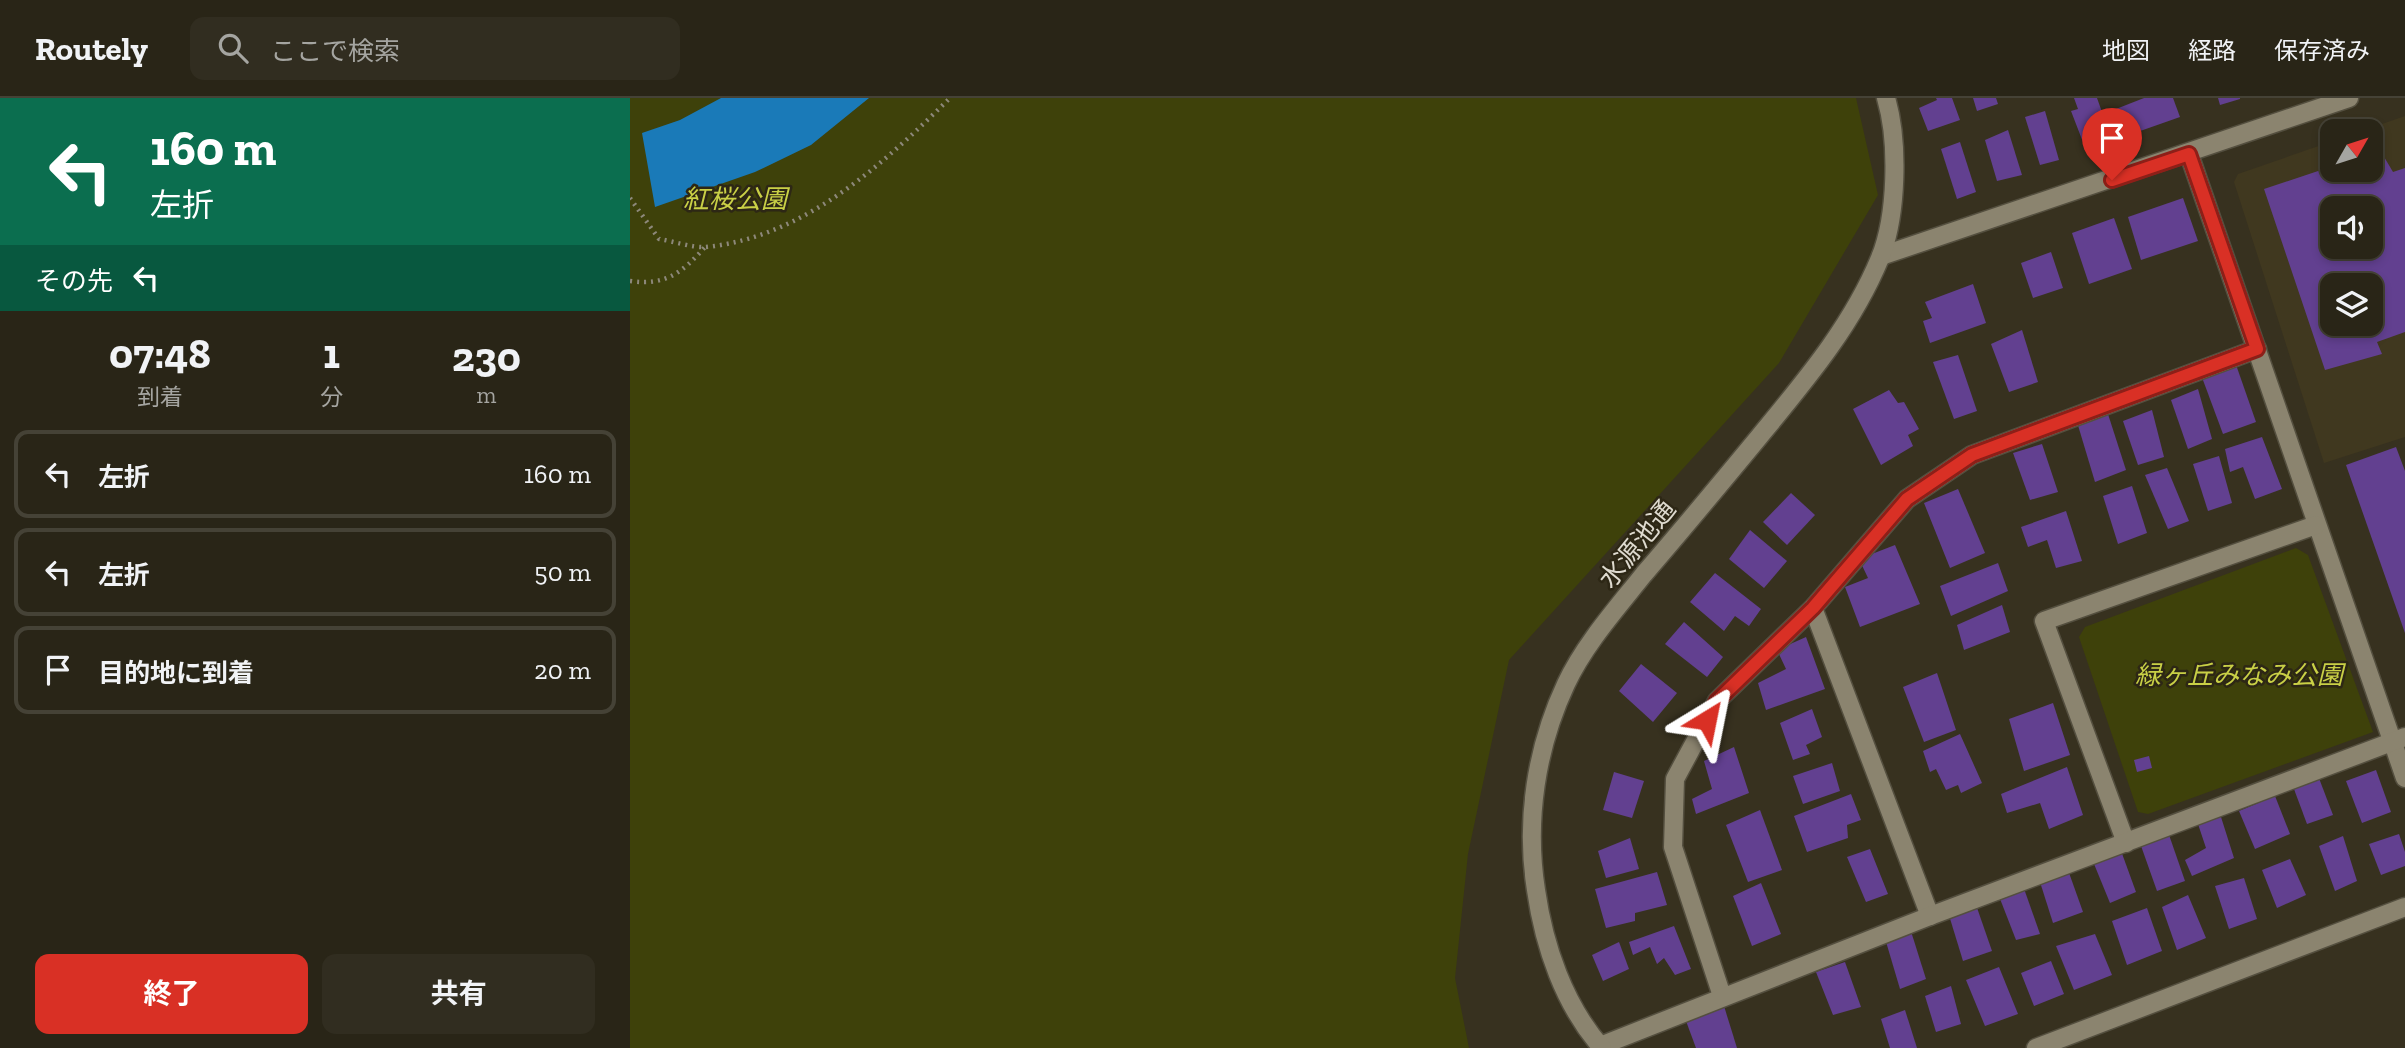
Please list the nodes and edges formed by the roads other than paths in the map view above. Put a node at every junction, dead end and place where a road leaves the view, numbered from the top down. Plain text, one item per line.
1 (1886, 98) edge
2 (2349, 98) edge
3 (2189, 154) junction
4 (1881, 256) junction
5 (2257, 349) junction
6 (2316, 525) junction
7 (1813, 608) junction
8 (2398, 740) edge
9 (2405, 778) edge
10 (2126, 843) junction
11 (2405, 907) edge
12 (1930, 916) junction
13 (1722, 996) junction
14 (1601, 1047) edge
15 (2036, 1048) edge

1 - 4 street, 水源池通
2 - 3 street
3 - 4 street
3 - 5 street
4 - 14 street, 水源池通
5 - 6 street
5 - 7 street
6 - 8 street
6 - 10 street
7 - 12 street
7 - 13 street
8 - 9 street
8 - 10 street
10 - 12 street
11 - 15 street
12 - 13 street
13 - 14 street

